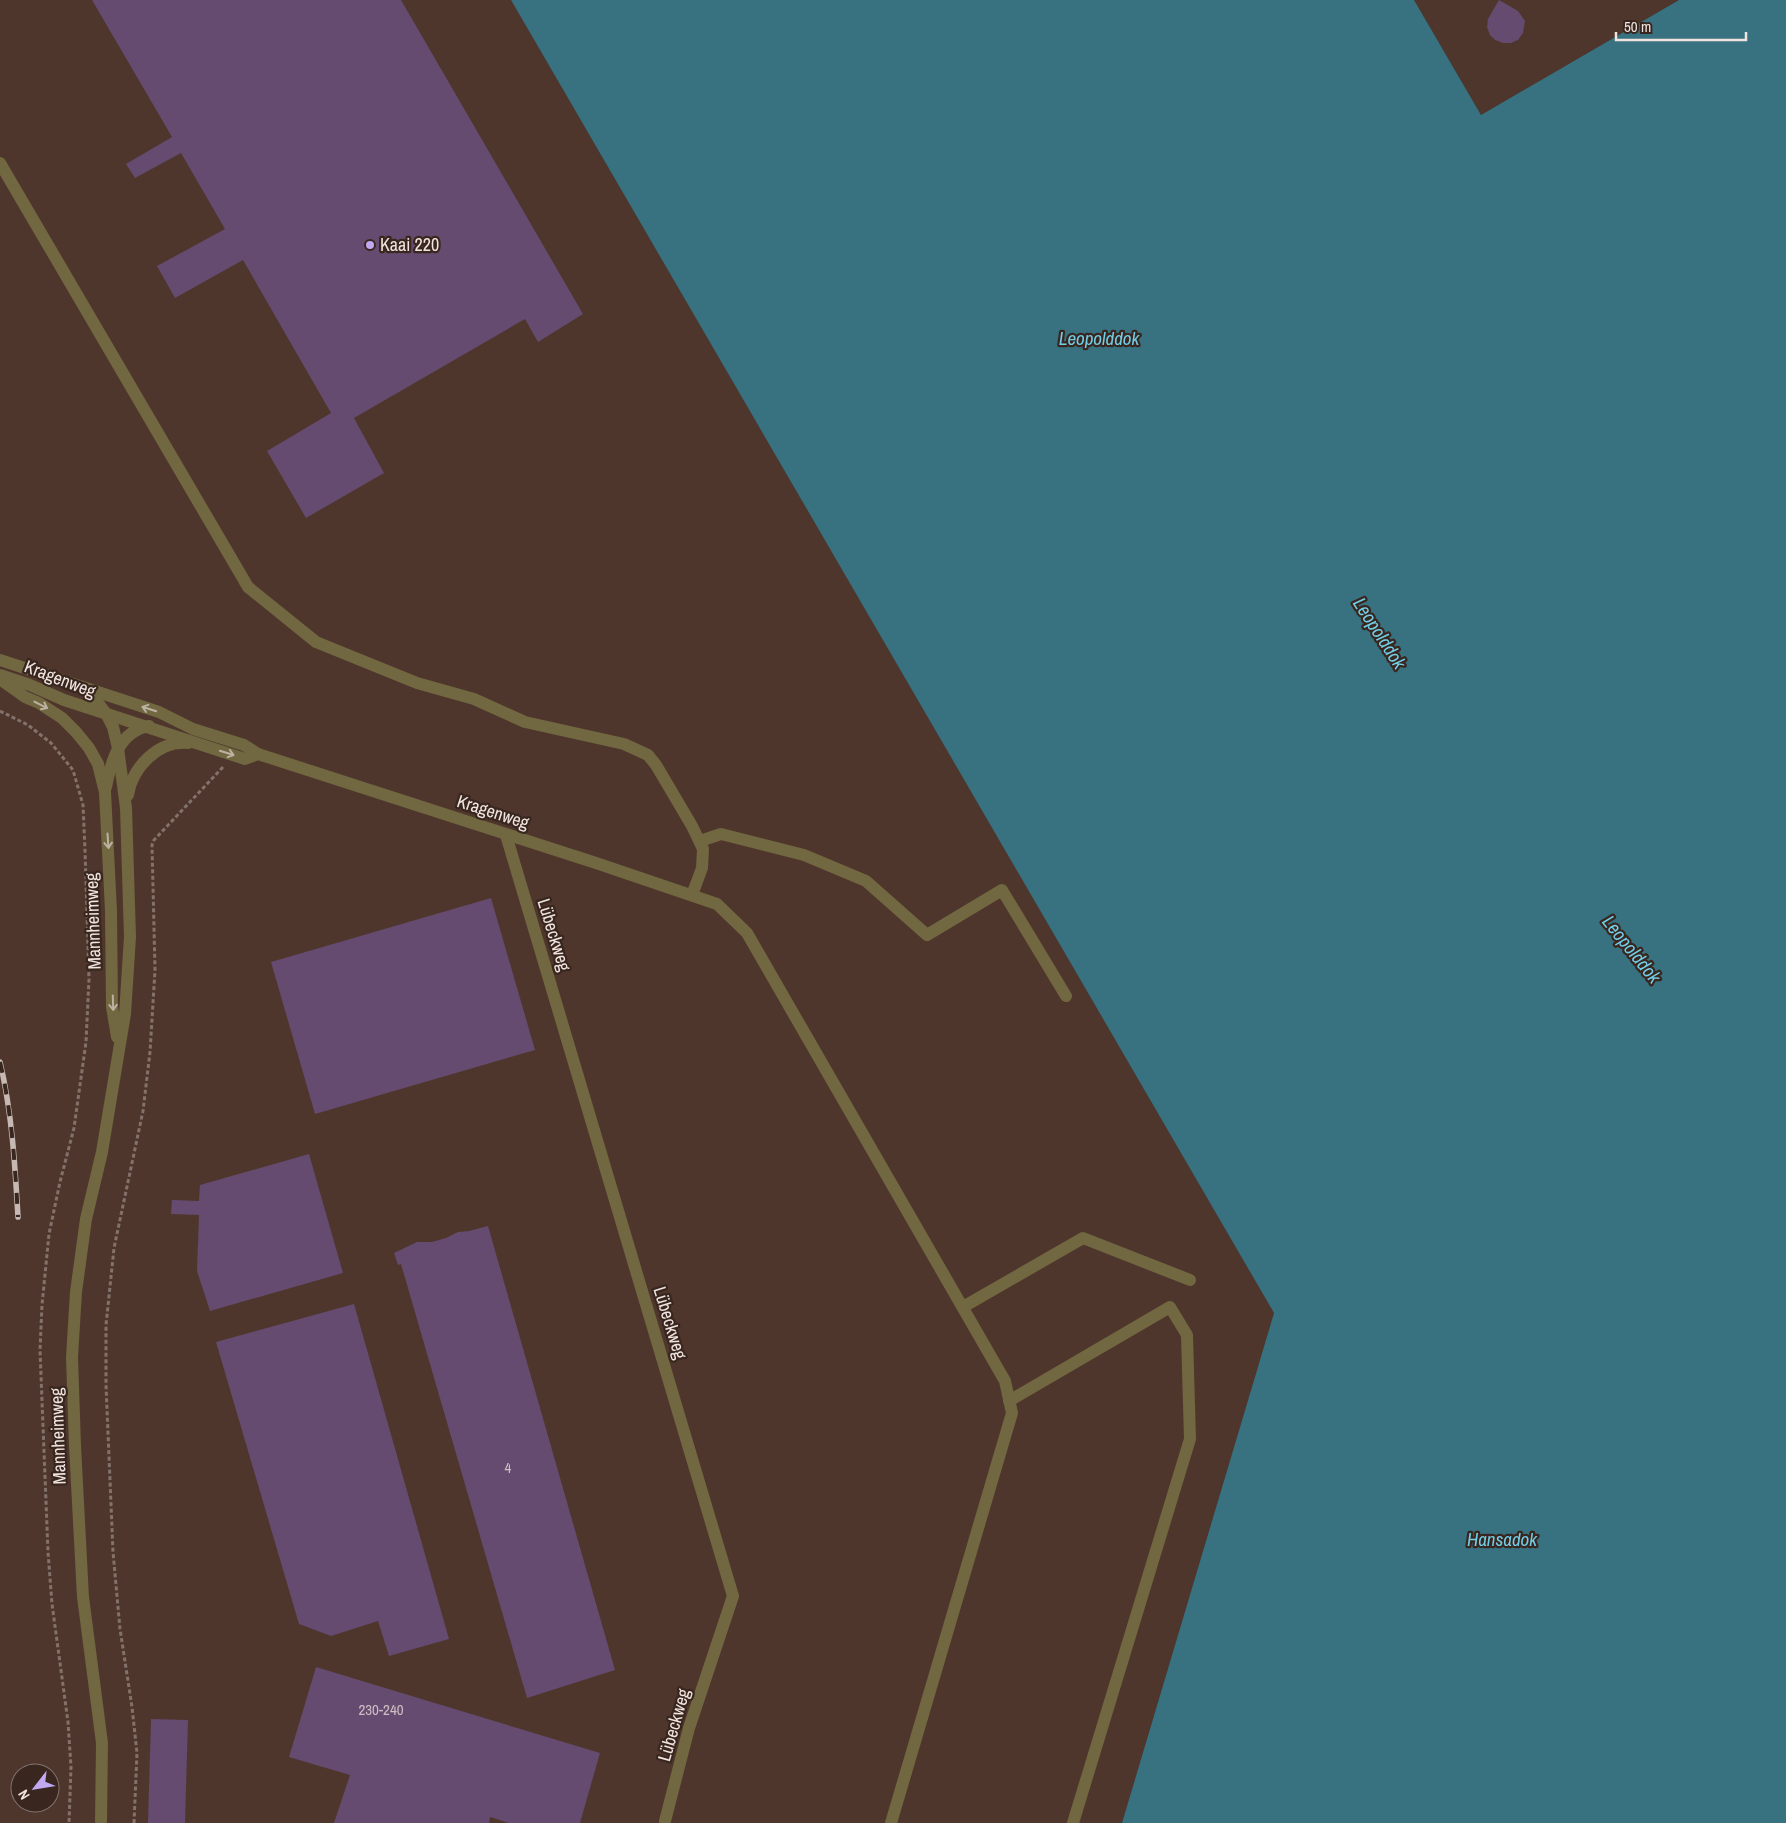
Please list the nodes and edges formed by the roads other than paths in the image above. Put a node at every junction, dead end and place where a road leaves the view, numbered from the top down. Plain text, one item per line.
1 (0, 163) edge
2 (0, 660) edge
3 (0, 675) edge
4 (0, 679) edge
5 (74, 684) junction
6 (108, 715) junction
7 (144, 727) junction
8 (193, 729) junction
9 (202, 745) junction
10 (118, 748) junction
11 (258, 754) junction
12 (105, 792) junction
13 (126, 808) junction
14 (506, 834) junction
15 (700, 841) junction
16 (692, 895) junction
17 (1066, 996) dead end
18 (119, 1050) junction
19 (1190, 1280) dead end
20 (963, 1307) junction
21 (1009, 1401) junction
22 (665, 1821) dead end
23 (101, 1823) edge
24 (891, 1823) edge
25 (1073, 1823) edge

1 - 15 street
2 - 5 street, Kragenweg
3 - 6 street, Kragenweg
4 -> 12 street, Mannheimweg
5 - 6 street, Kragenweg
8 -> 5 street, Kragenweg
6 - 7 street, Kragenweg
6 - 10 street, Kragenweg
7 - 8 street, Mannheimweg
7 - 9 street, Kragenweg
7 - 10 street, Mannheimweg
8 - 11 street, Kragenweg
9 -> 11 street, Kragenweg
9 - 13 street, Kragenweg
10 - 12 street, Mannheimweg
10 - 13 street, Kragenweg
11 - 14 street, Kragenweg
12 -> 18 street, Mannheimweg
13 - 18 street, Mannheimweg
14 - 16 street, Kragenweg
14 - 22 street, Lübeckweg
15 - 16 street
15 - 17 street
16 - 20 street, Kragenweg
18 - 23 street, Mannheimweg
19 - 20 street
20 - 21 street
21 - 24 street
21 - 25 street

